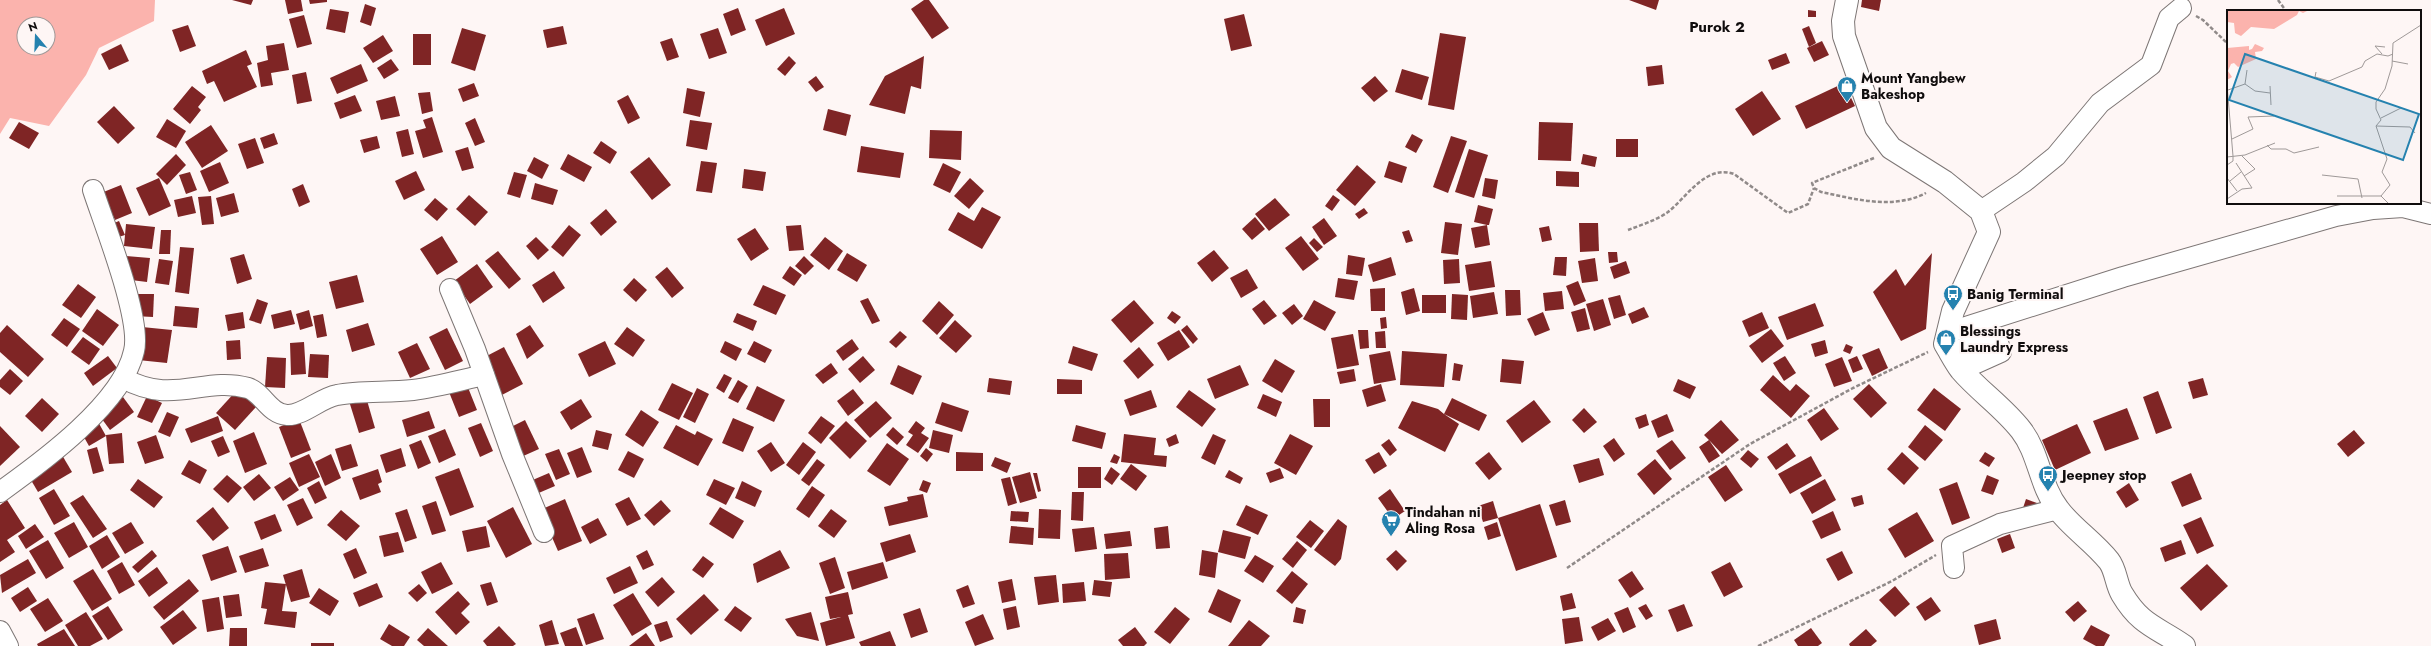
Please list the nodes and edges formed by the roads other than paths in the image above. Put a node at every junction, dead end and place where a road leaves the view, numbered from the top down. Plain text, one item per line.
1 (1847, 0) edge
2 (2181, 8) road end
3 (93, 190) dead end
4 (1981, 211) junction
5 (2431, 214) edge
6 (450, 289) dead end
7 (1951, 350) junction
8 (484, 375) junction
9 (123, 378) junction
10 (0, 492) edge
11 (2058, 509) junction
12 (544, 532) dead end
13 (1954, 568) dead end
14 (0, 630) edge
15 (8, 646) edge
16 (2184, 646) edge

1 - 4 main road
2 - 4 street
3 - 9 street
4 - 7 main road
5 - 7 street
6 - 8 street
7 - 11 main road
8 - 9 street
8 - 12 street
9 - 10 street
11 - 13 street
11 - 16 main road
14 - 15 street

